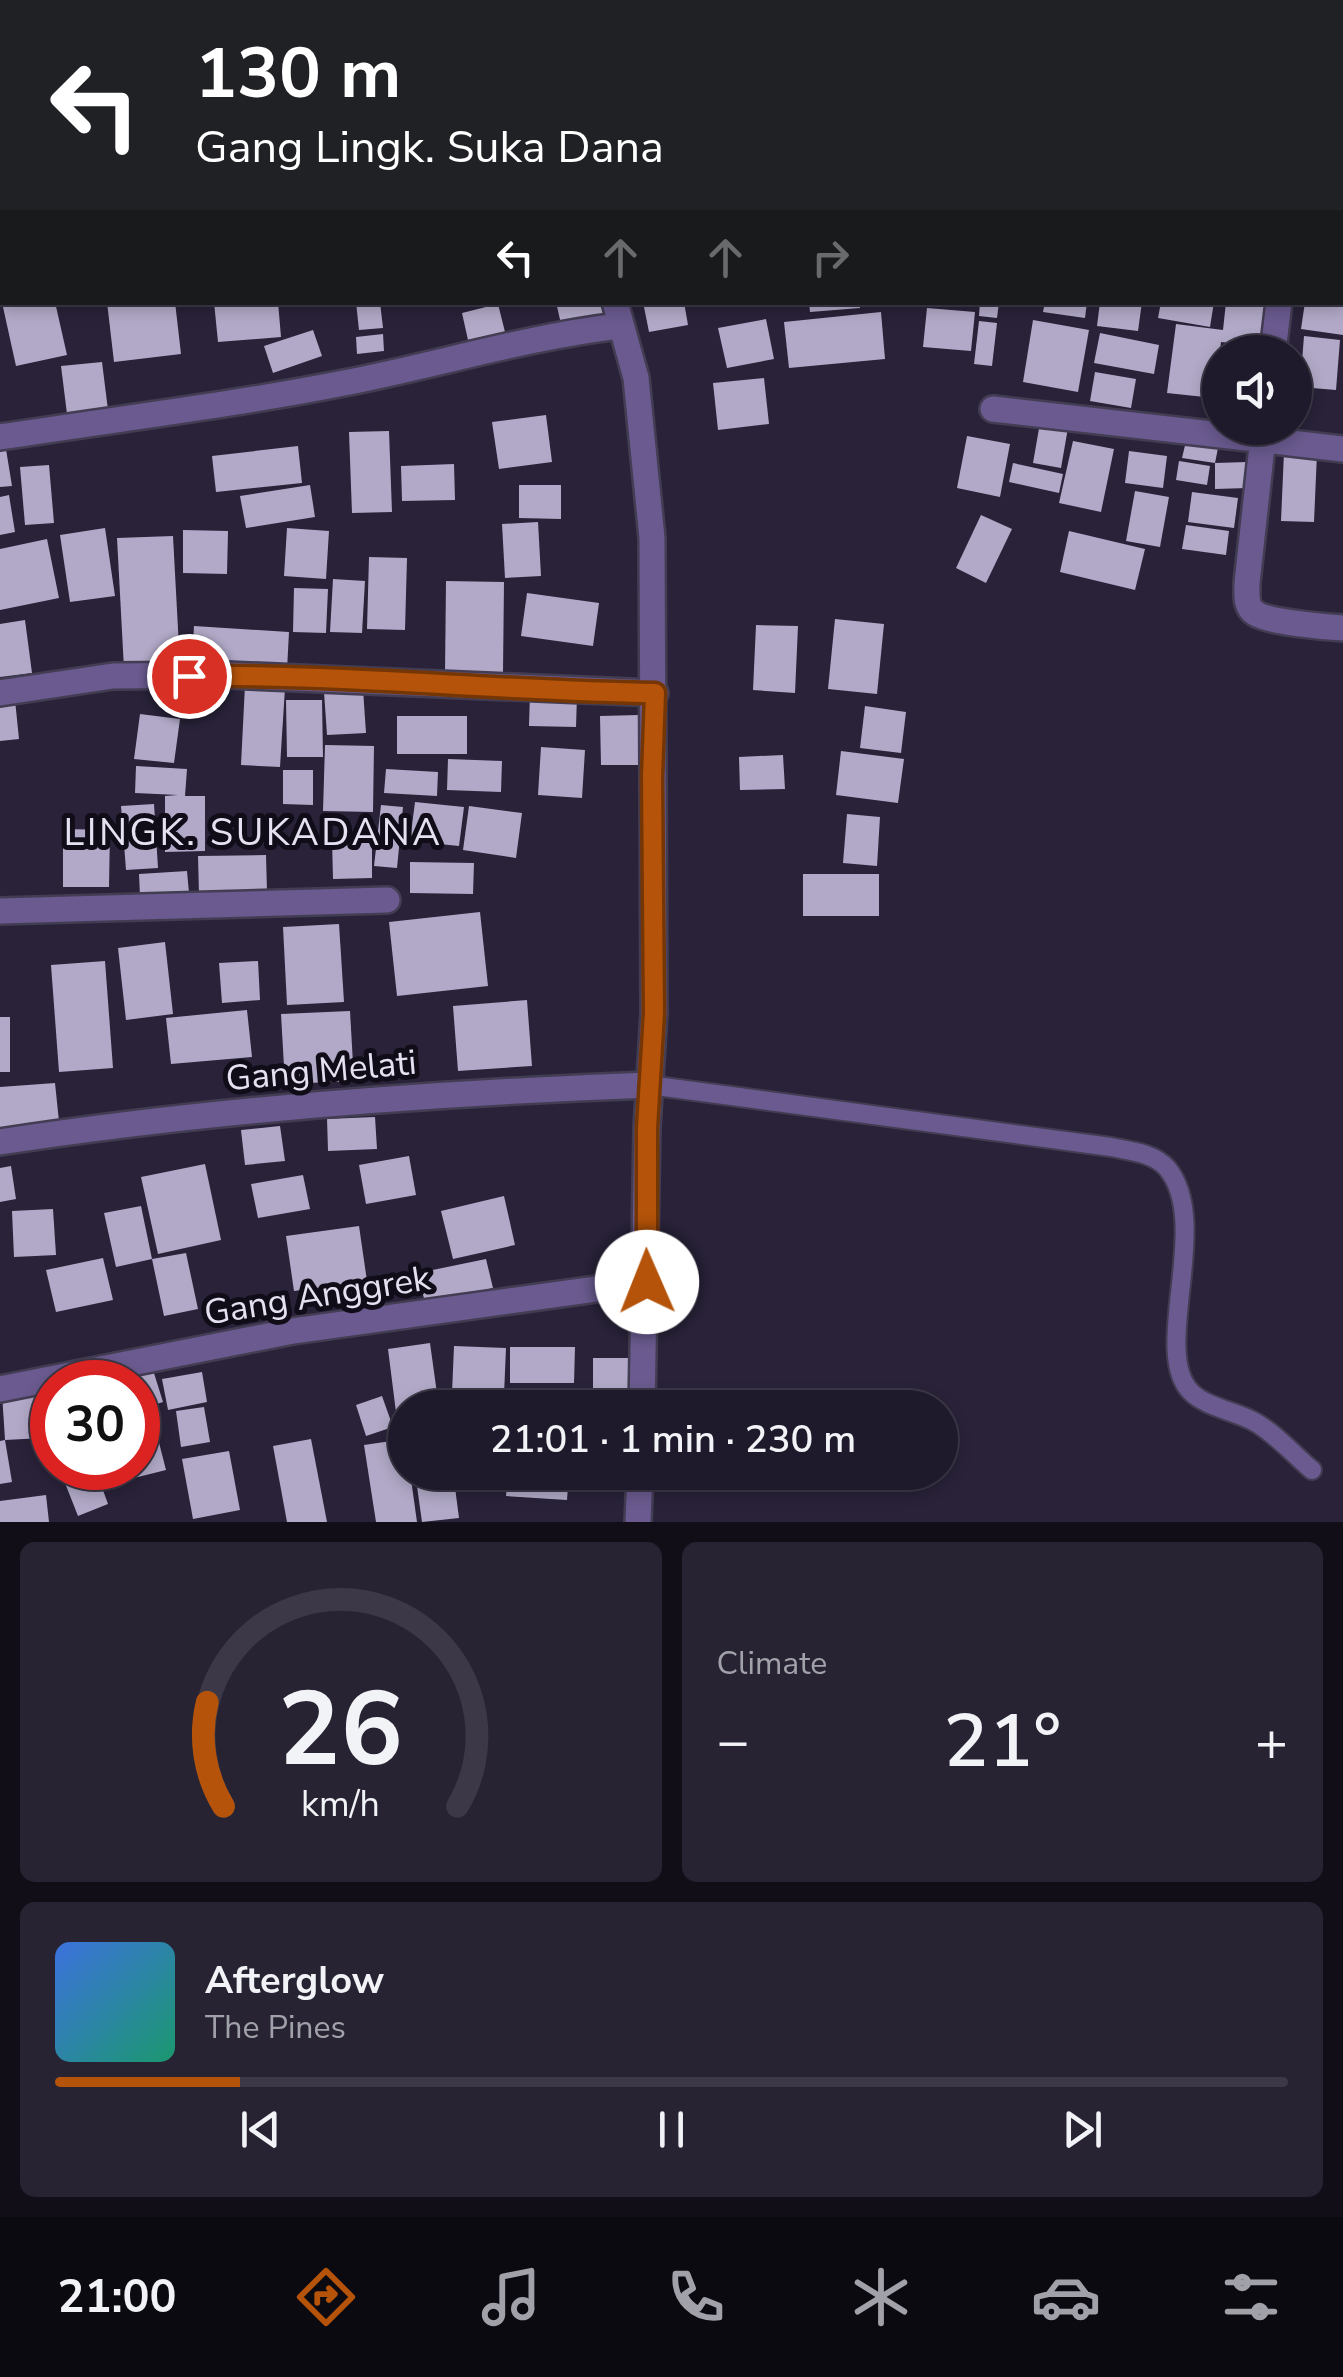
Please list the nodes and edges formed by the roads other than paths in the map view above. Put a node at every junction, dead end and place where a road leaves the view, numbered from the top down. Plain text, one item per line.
1 (1279, 305) edge
2 (617, 314) edge
3 (1275, 335) edge
4 (993, 409) dead end
5 (1202, 428) edge
6 (0, 437) edge
7 (1312, 443) edge
8 (1263, 445) edge
9 (1343, 449) edge
10 (1343, 628) edge
11 (0, 693) edge
12 (655, 693) junction
13 (387, 900) dead end
14 (0, 911) edge
15 (649, 1084) junction
16 (0, 1142) edge
17 (647, 1282) junction
18 (0, 1389) edge
19 (643, 1390) edge
20 (1312, 1470) dead end
21 (639, 1490) edge
22 (638, 1522) edge

1 - 3 street
2 - 6 street
2 - 12 street
4 - 5 street
7 - 9 street
8 - 10 street
11 - 12 street
12 - 15 street
13 - 14 street
15 - 16 street, Gang Melati
15 - 17 street
15 - 20 lane
17 - 18 street, Gang Anggrek
17 - 19 street
21 - 22 street

